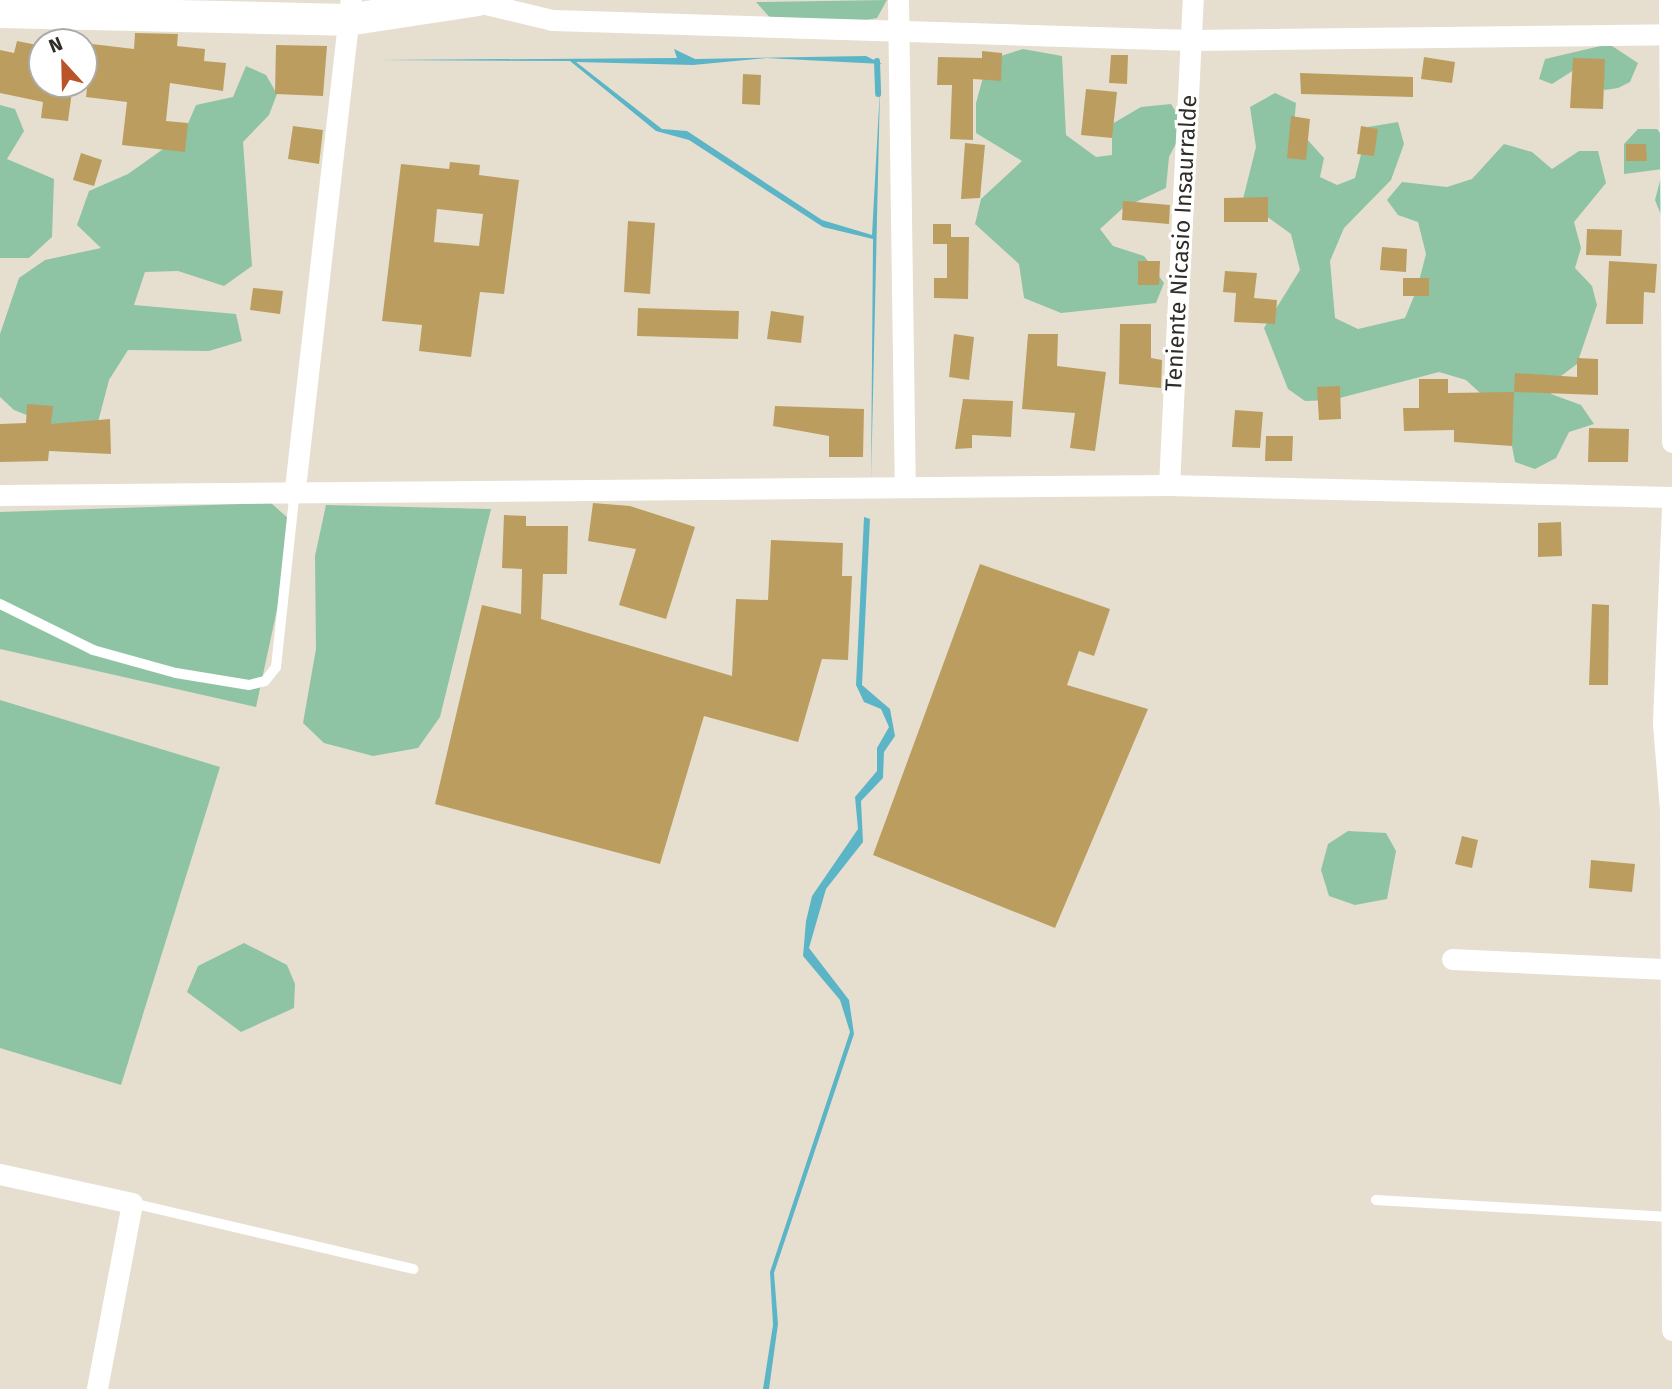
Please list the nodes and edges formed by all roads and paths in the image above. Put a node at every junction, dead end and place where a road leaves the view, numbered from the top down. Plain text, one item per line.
1 (898, 0) edge
2 (1193, 0) edge
3 (1669, 0) edge
4 (475, 1) edge
5 (349, 10) edge
6 (0, 12) edge
7 (899, 30) junction
8 (1670, 34) edge
9 (1191, 40) junction
10 (1672, 442) edge
11 (1169, 485) junction
12 (905, 486) junction
13 (295, 488) junction
14 (0, 495) edge
15 (1672, 497) edge
16 (1672, 506) edge
17 (0, 604) edge
18 (1667, 724) edge
19 (1452, 959) dead end
20 (1667, 969) junction
21 (0, 1174) edge
22 (1376, 1200) dead end
23 (132, 1203) junction
24 (1670, 1217) junction
25 (413, 1269) dead end
26 (1672, 1330) edge
27 (97, 1389) edge

1 - 7 street
2 - 9 street, Teniente Nicasio Insaurralde
3 - 8 street
4 - 5 main road
4 - 7 street
5 - 6 main road
5 - 13 street
7 - 9 street
7 - 12 street
8 - 9 street
8 - 10 street
9 - 11 street, Teniente Nicasio Insaurralde
11 - 12 street
11 - 15 street
12 - 13 street
13 - 14 street
13 - 17 lane
16 - 18 street
18 - 20 street
19 - 20 street
20 - 24 street
21 - 23 street
22 - 24 lane
23 - 25 lane
23 - 27 street
24 - 26 street

